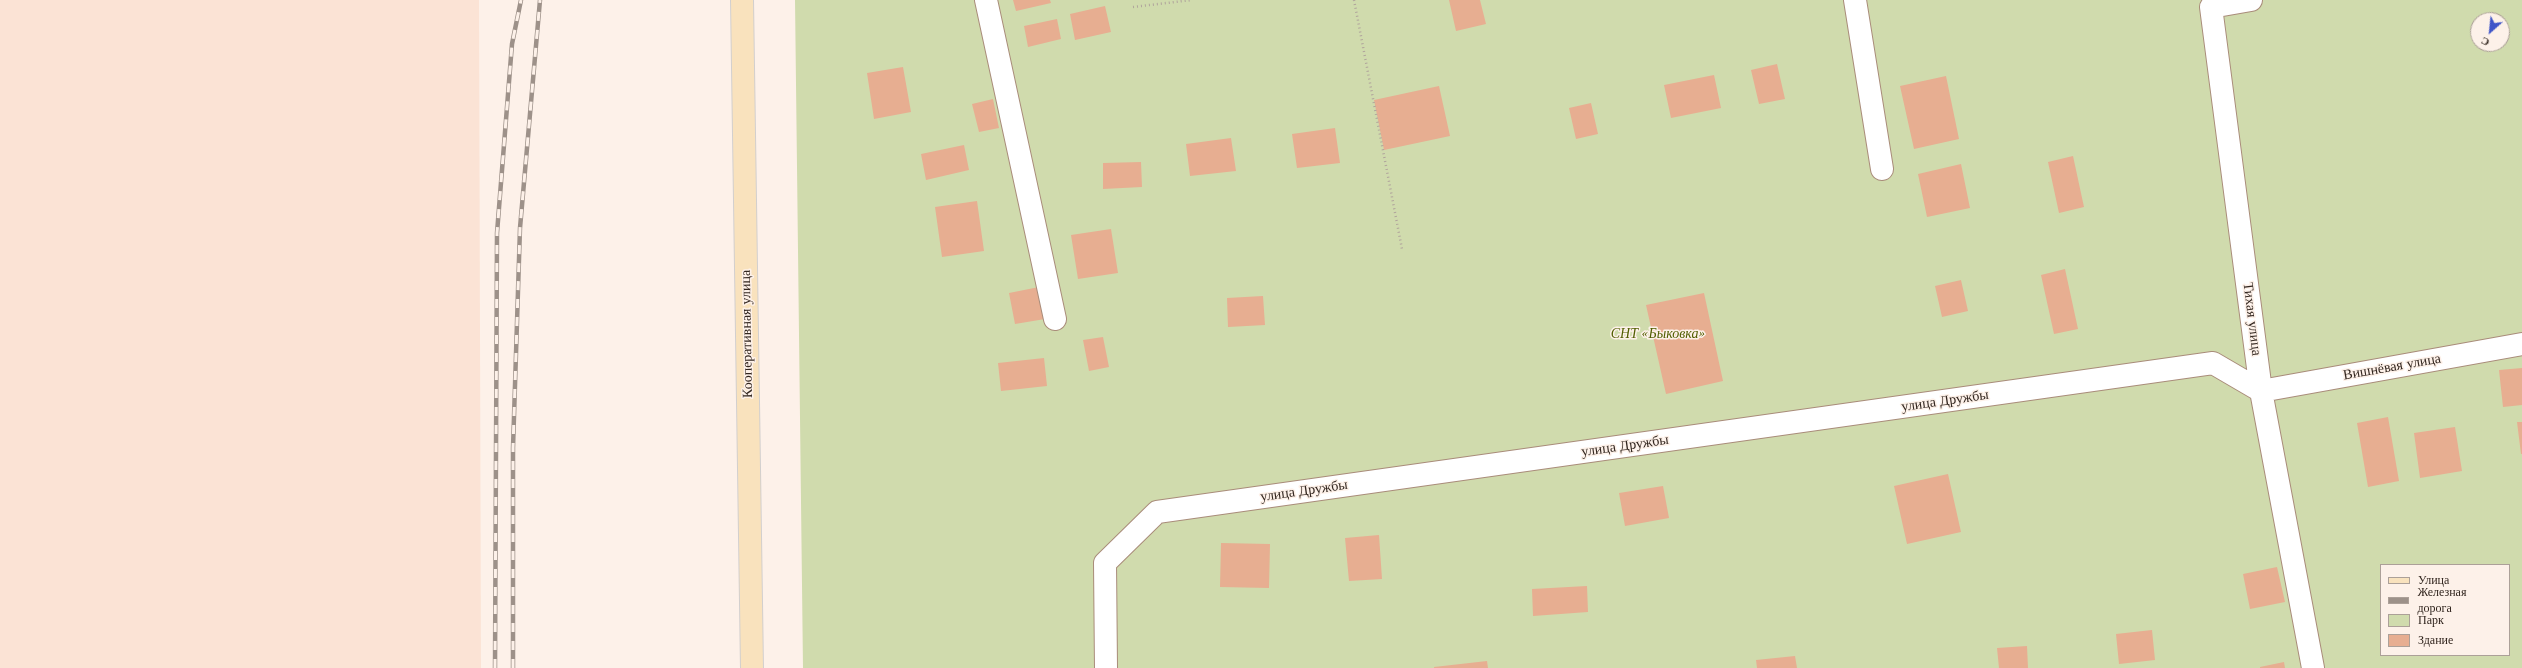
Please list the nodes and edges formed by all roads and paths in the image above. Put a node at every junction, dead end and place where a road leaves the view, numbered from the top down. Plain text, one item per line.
1 (742, 0) edge
2 (986, 0) edge
3 (1192, 0) edge
4 (1354, 0) edge
5 (1855, 0) edge
6 (2251, 0) edge
7 (2211, 4) edge
8 (1133, 7) dead end
9 (1882, 169) dead end
10 (1402, 249) dead end
11 (1055, 319) dead end
12 (2522, 344) edge
13 (2261, 391) junction
14 (752, 668) edge
15 (1106, 668) edge
16 (2313, 668) edge

1 - 14 main road, Кооперативная улица
2 - 11 street
3 - 8 path
4 - 10 path
5 - 9 street
6 - 7 street, Тихая улица
7 - 13 street, Тихая улица
12 - 13 street, Вишнёвая улица
13 - 15 street, улица Дружбы
13 - 16 street, Тихая улица

